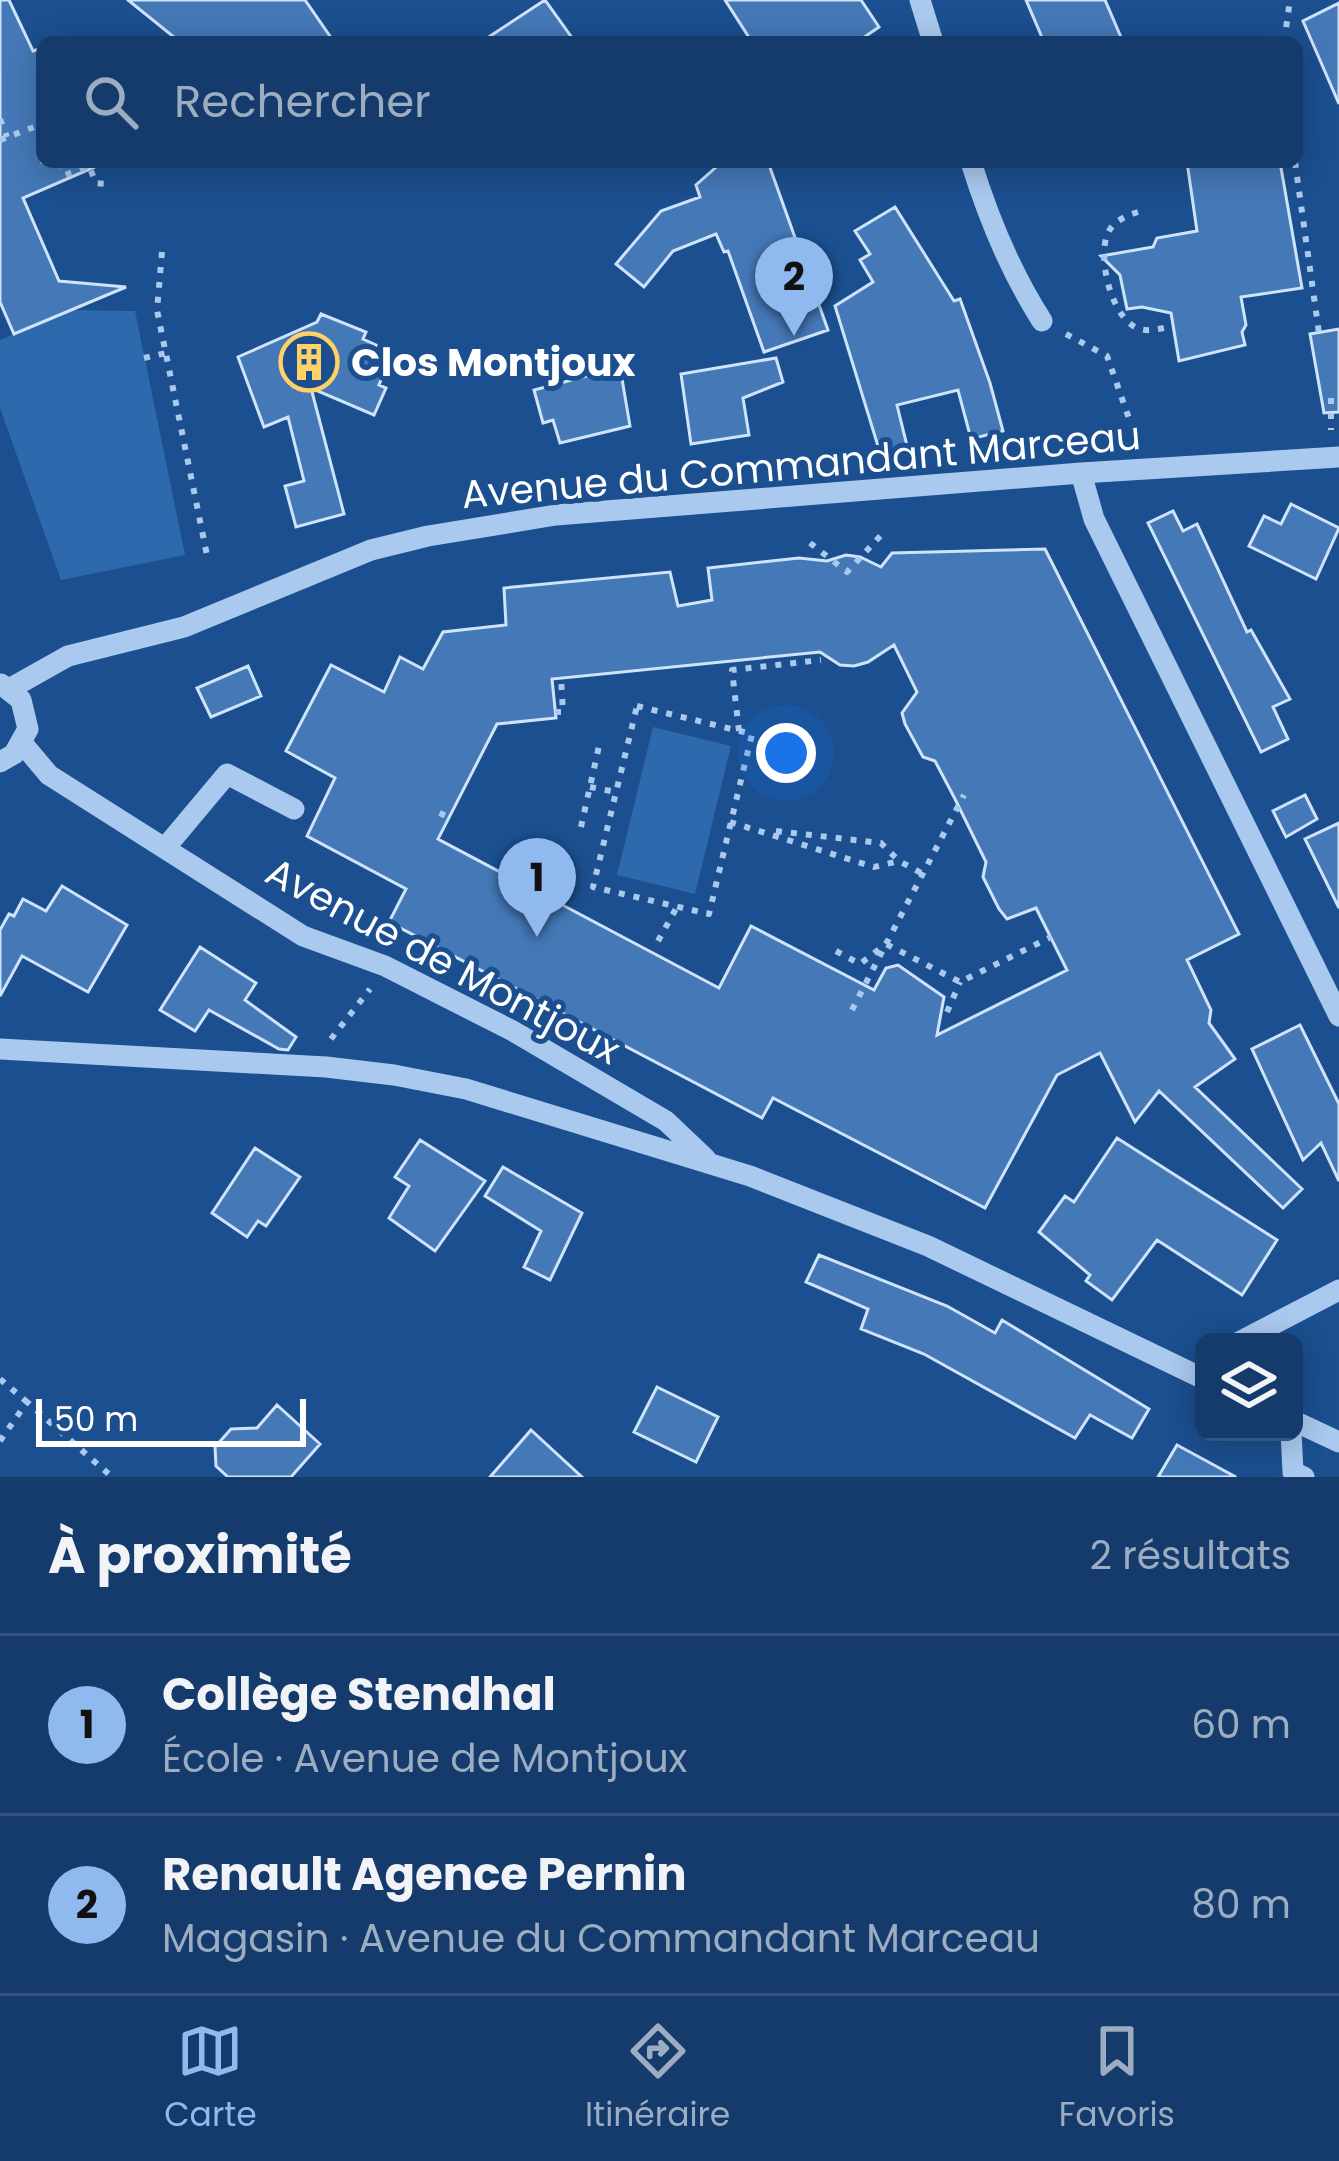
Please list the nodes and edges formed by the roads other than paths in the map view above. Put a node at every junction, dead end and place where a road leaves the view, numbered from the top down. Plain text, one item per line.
1 (920, 0) edge
2 (931, 36) edge
3 (973, 168) edge
4 (1042, 321) road end
5 (1339, 458) edge
6 (1081, 473) junction
7 (6, 686) edge
8 (22, 743) junction
9 (0, 762) edge
10 (294, 808) dead end
11 (165, 848) junction
12 (1339, 1016) edge
13 (0, 1049) edge
14 (711, 1163) junction
15 (1339, 1290) edge
16 (1256, 1333) edge
17 (1195, 1368) edge
18 (1303, 1424) edge
19 (1291, 1441) edge
20 (1339, 1442) edge
21 (1304, 1477) edge

1 - 2 street
3 - 4 street
5 - 6 street, Avenue du Commandant Marceau
6 - 7 street, Avenue du Commandant Marceau
6 - 12 street
7 - 8 street
8 - 9 street
8 - 11 street, Avenue de Montjoux
10 - 11 street
11 - 14 street, Avenue de Montjoux
13 - 14 street
14 - 17 street
15 - 16 street
18 - 20 street
19 - 21 street

